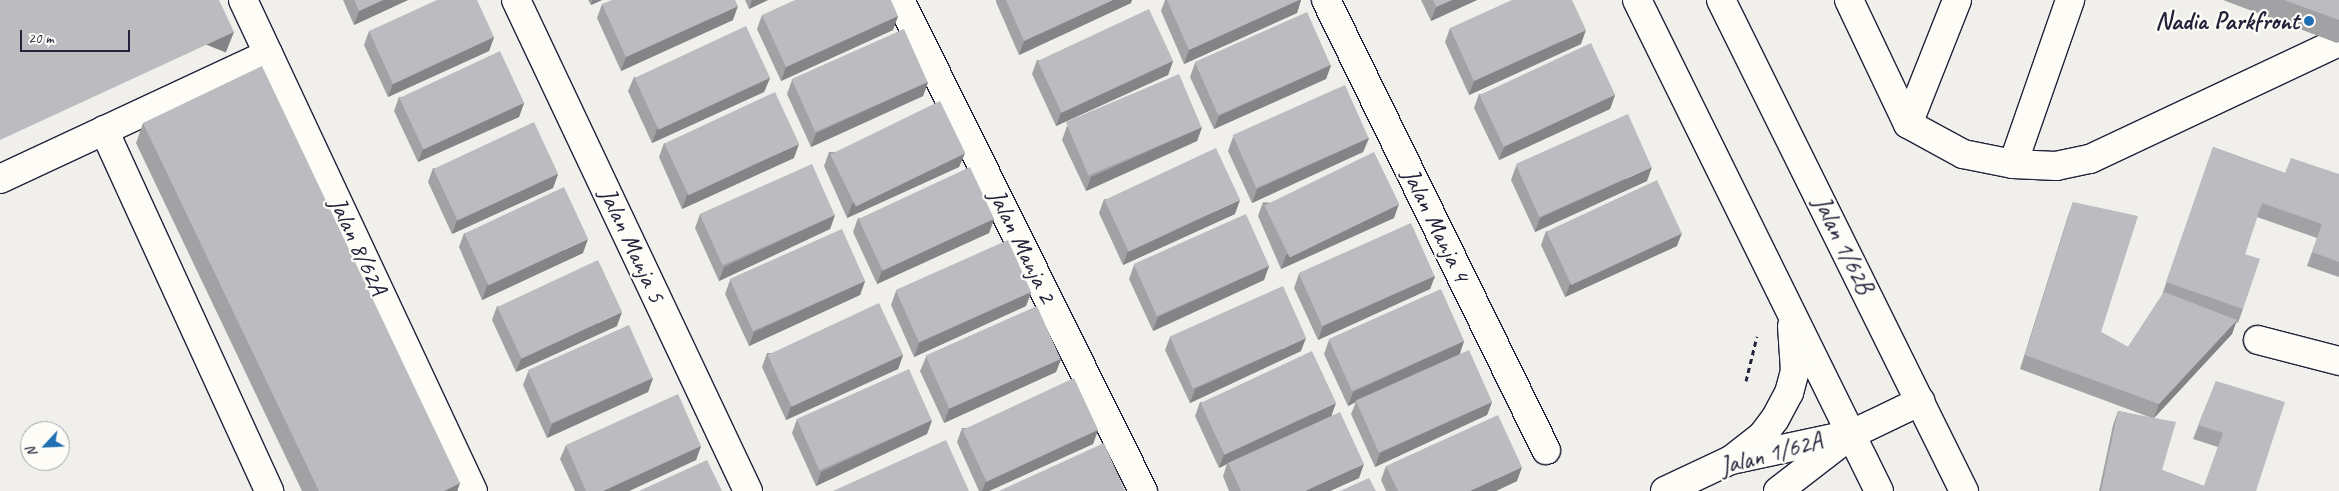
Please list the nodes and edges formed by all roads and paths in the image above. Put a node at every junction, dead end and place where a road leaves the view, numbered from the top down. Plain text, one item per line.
1 (243, 0) edge
2 (516, 0) edge
3 (900, 0) edge
4 (1326, 0) edge
5 (1637, 0) edge
6 (1721, 0) edge
7 (1848, 0) edge
8 (1957, 0) edge
9 (2070, 0) edge
10 (2339, 42) edge
11 (268, 54) junction
12 (1908, 124) junction
13 (104, 130) junction
14 (2013, 164) junction
15 (0, 179) edge
16 (1789, 308) junction
17 (2258, 340) dead end
18 (2339, 362) edge
19 (1921, 401) junction
20 (1852, 434) junction
21 (1546, 450) dead end
22 (1731, 460) junction
23 (269, 491) edge
24 (473, 491) edge
25 (748, 491) edge
26 (1143, 491) edge
27 (1665, 491) edge
28 (1778, 491) edge
29 (1879, 491) edge
30 (1964, 491) edge

1 - 11 street, Jalan 8/62A
2 - 25 street, Jalan Manja 5
3 - 26 street, Jalan Manja 2
4 - 21 street, Jalan Manja 4
5 - 16 street
6 - 19 street, Jalan 1/62B
7 - 12 street
8 - 12 street
9 - 14 street
10 - 14 street
11 - 13 street
11 - 24 street, Jalan 8/62A
12 - 14 street
13 - 15 street
13 - 23 street
16 - 20 street
16 - 22 street
17 - 18 street
19 - 20 street, Jalan 1/62A
19 - 30 street, Jalan 1/62B
20 - 22 street, Jalan 1/62A
20 - 28 street, Jalan 1/62A
20 - 29 street
22 - 27 street, Jalan 1/62A

